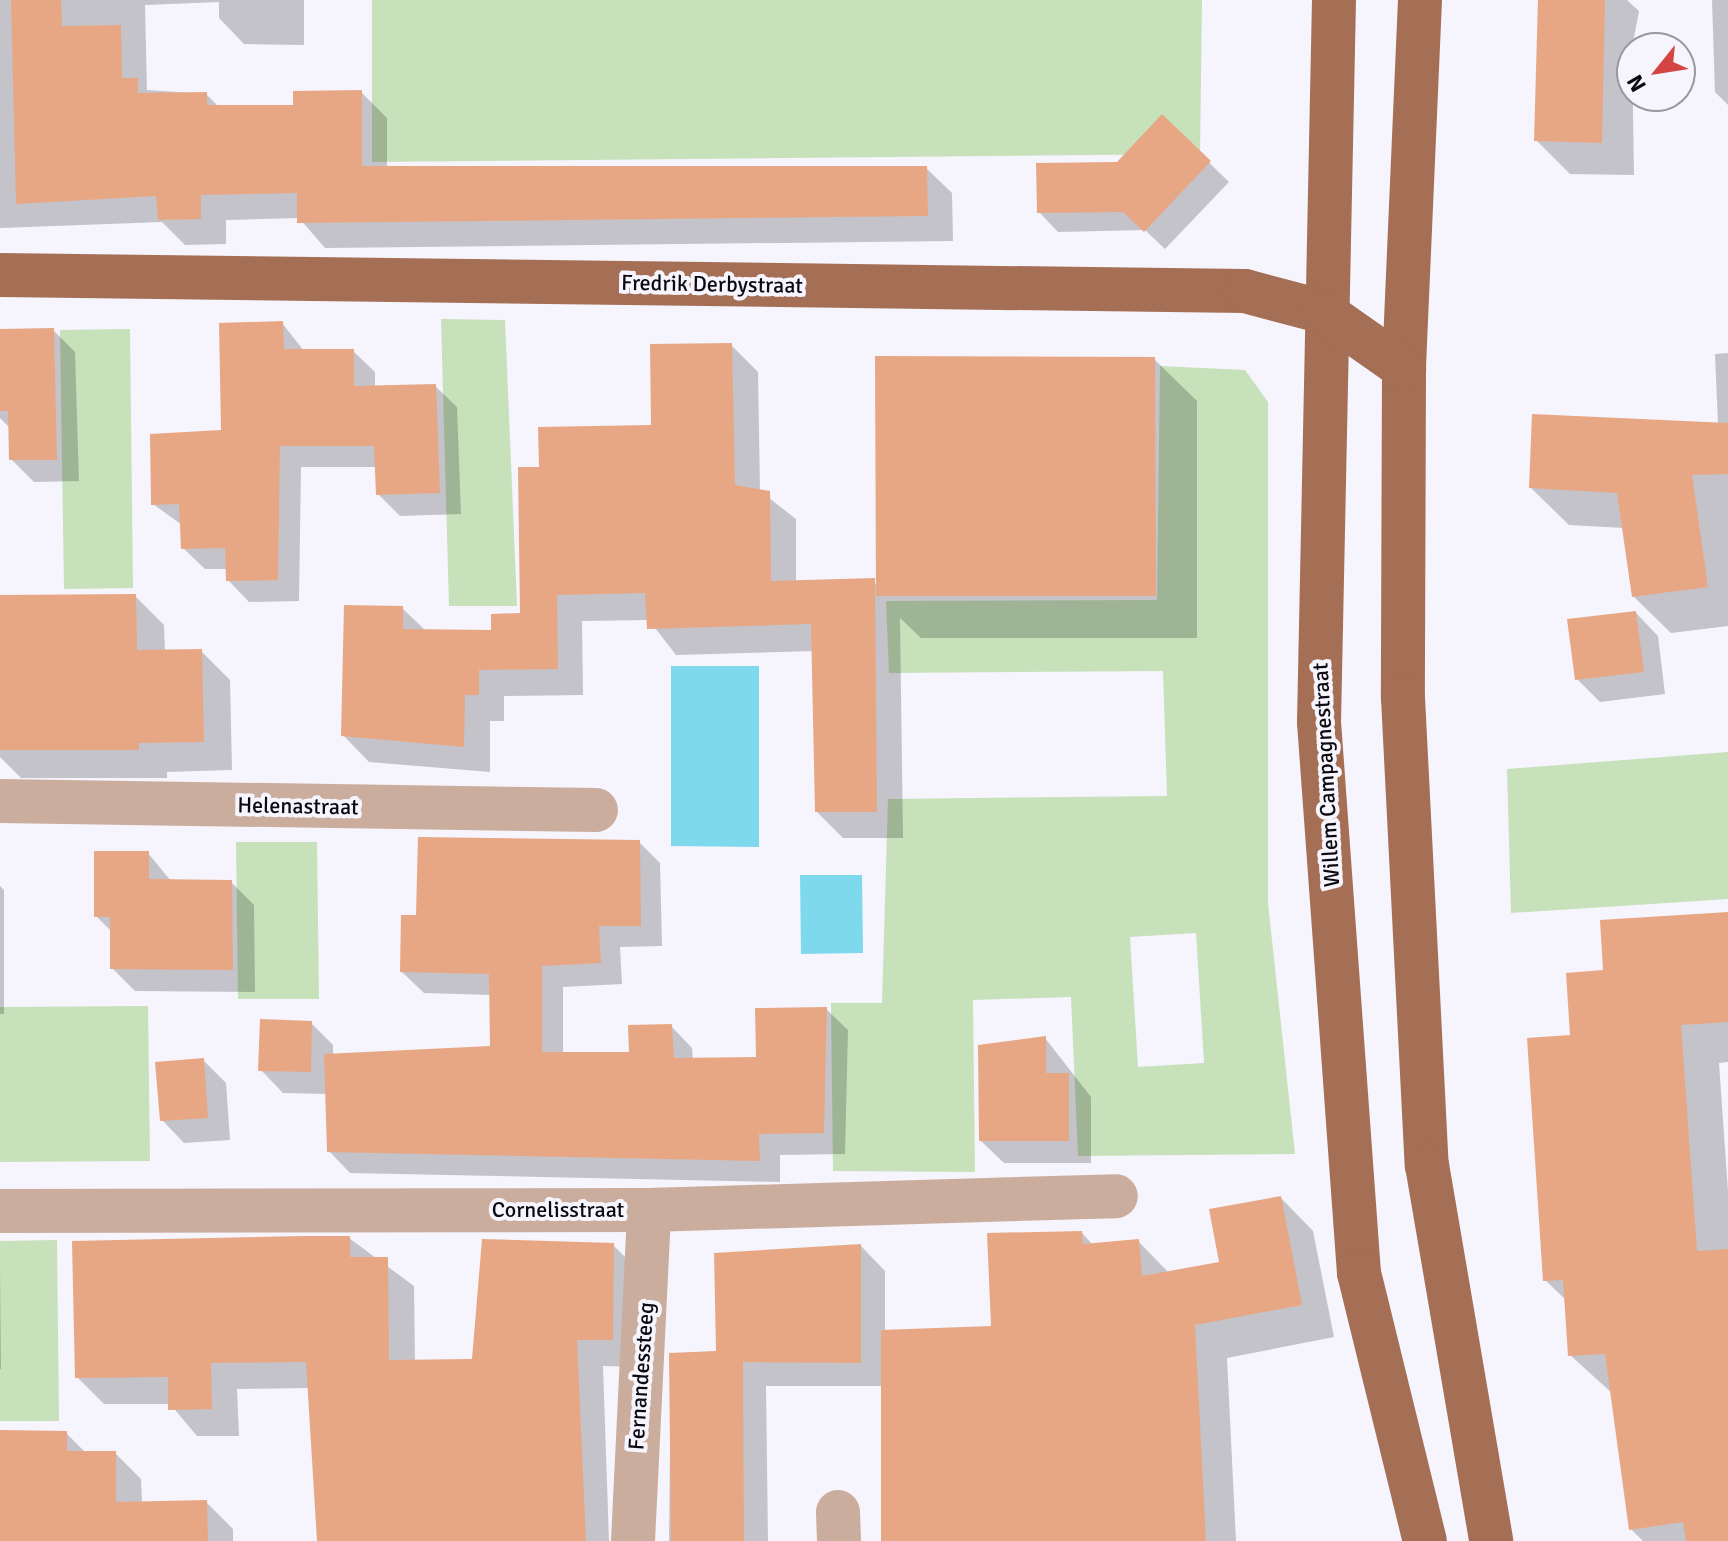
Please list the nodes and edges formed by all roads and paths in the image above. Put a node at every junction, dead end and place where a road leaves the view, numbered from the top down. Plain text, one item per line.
1 (1334, 0) edge
2 (1420, 0) edge
3 (0, 275) edge
4 (1324, 312) junction
5 (1404, 368) junction
6 (0, 801) edge
7 (596, 810) dead end
8 (1116, 1196) dead end
9 (649, 1210) junction
10 (0, 1211) edge
11 (633, 1541) edge
12 (1425, 1541) edge
13 (1491, 1541) edge

1 - 4 main road, Willem Campagnestraat
2 - 5 main road
3 - 4 main road, Fredrik Derbystraat
4 - 5 main road, Fredrik Derbystraat
4 - 12 main road, Willem Campagnestraat
5 - 13 main road
6 - 7 street, Helenastraat
8 - 9 street, Cornelisstraat
9 - 10 street, Cornelisstraat
9 - 11 street, Fernandessteeg

